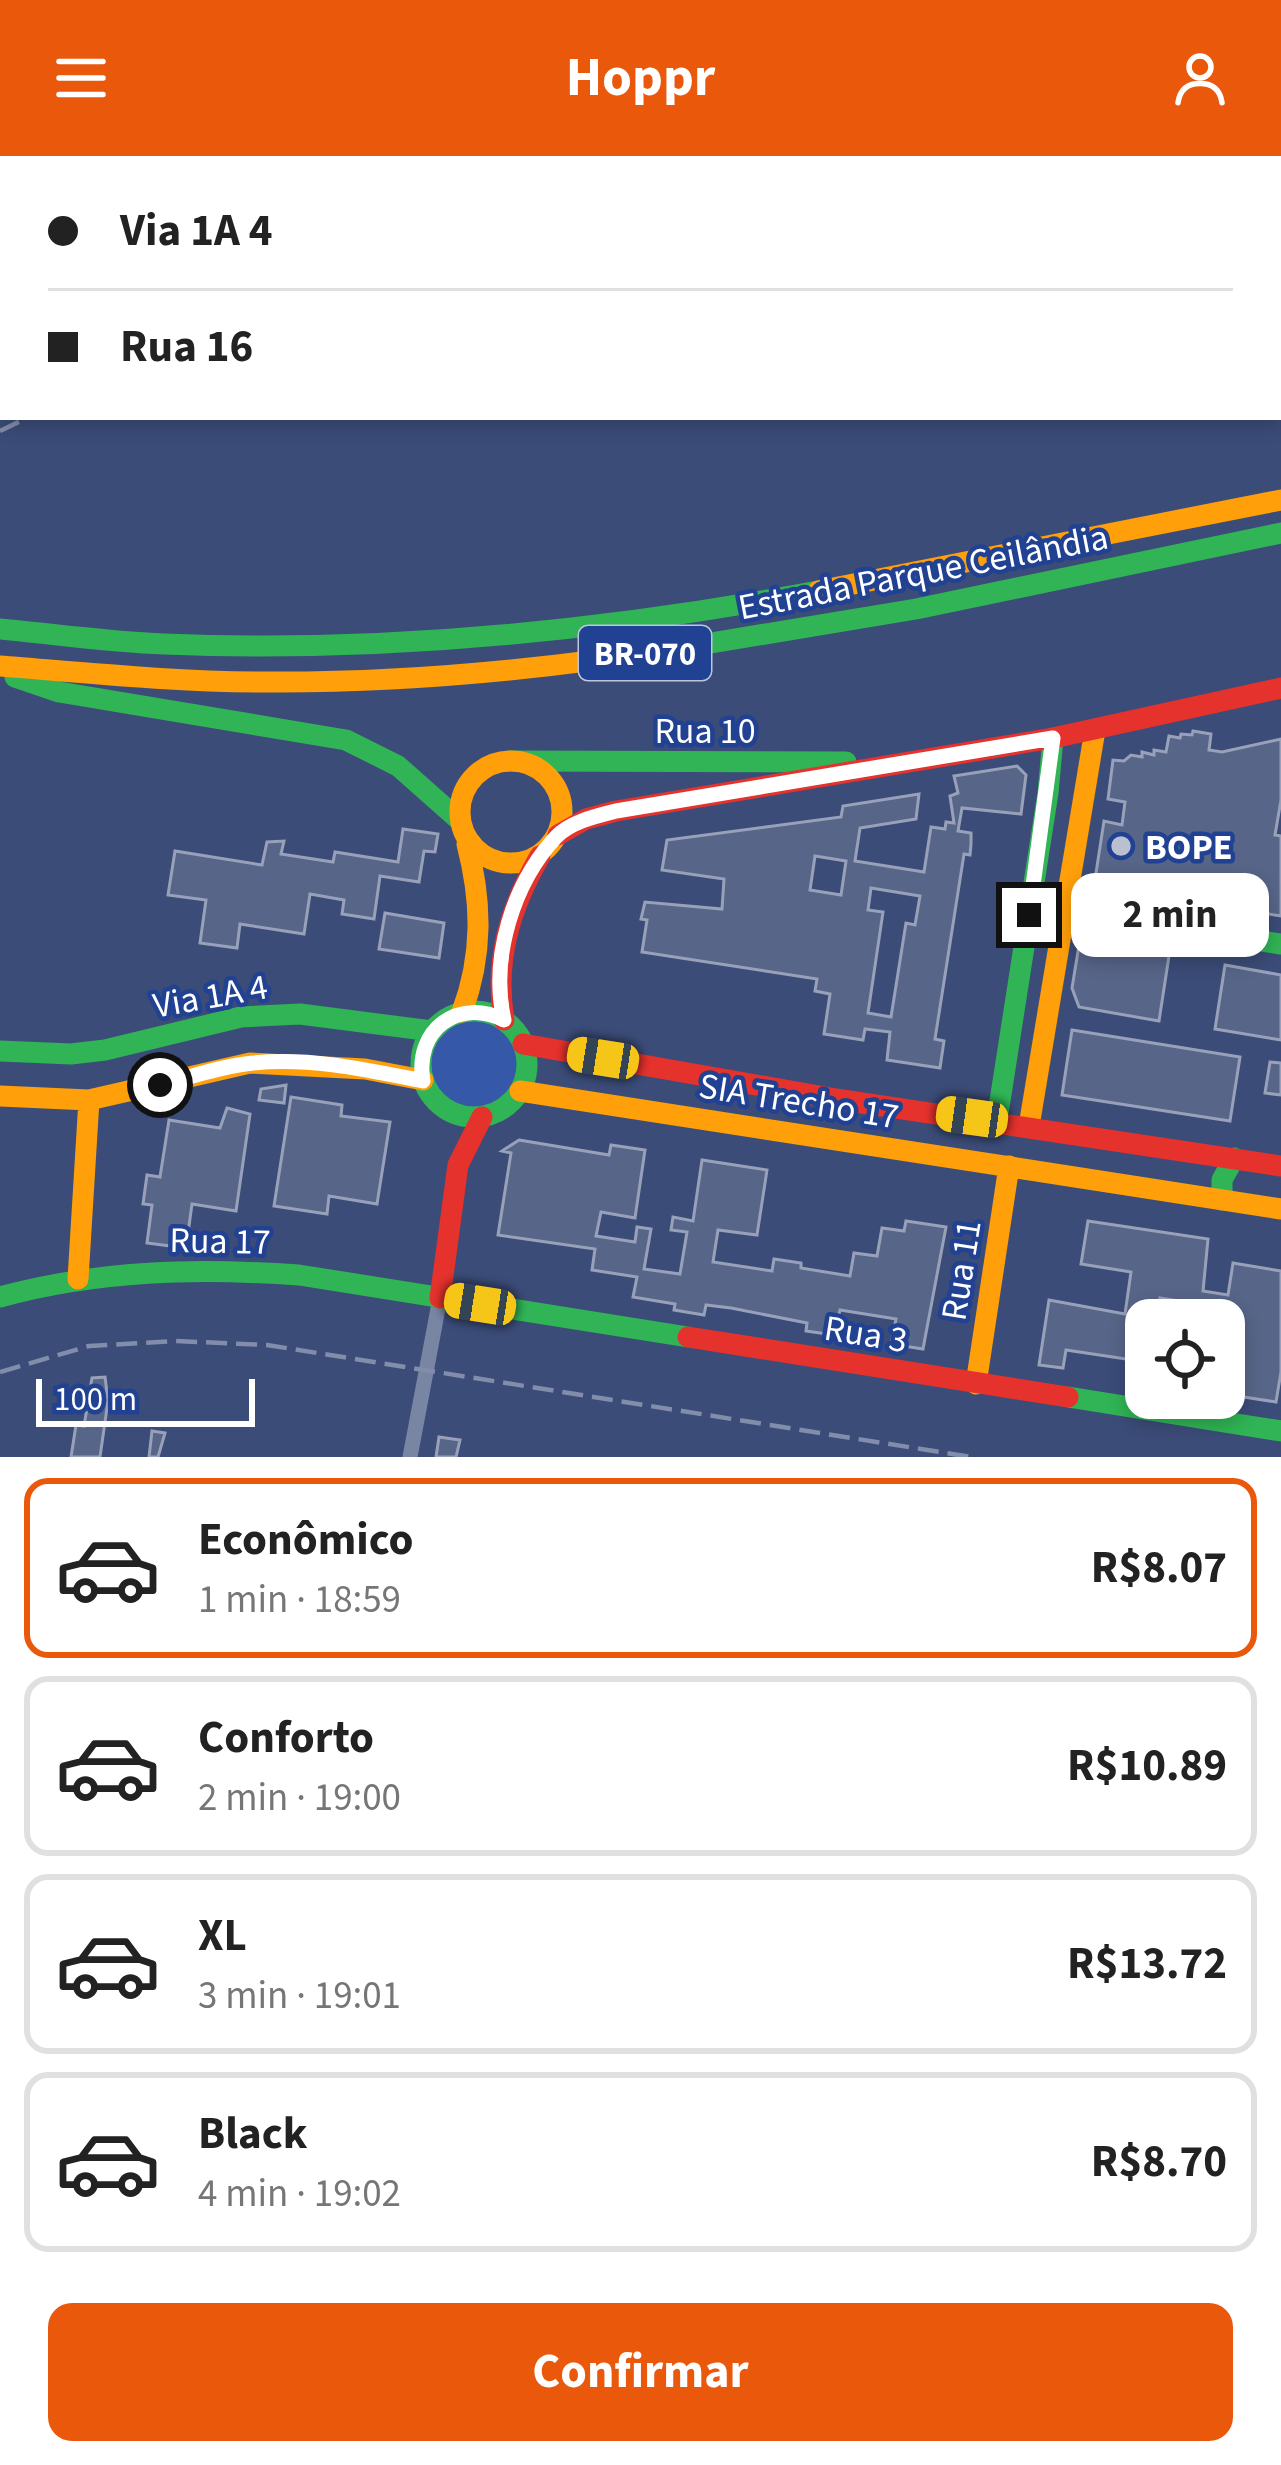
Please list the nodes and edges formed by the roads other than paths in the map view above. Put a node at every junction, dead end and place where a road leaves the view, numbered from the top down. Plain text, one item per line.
1 (1281, 500) edge
2 (1281, 533) edge
3 (0, 629) edge
4 (0, 669) edge
5 (1281, 688) edge
6 (1095, 730) junction
7 (1053, 738) junction
8 (508, 761) junction
9 (901, 761) junction
10 (1048, 793) junction
11 (1082, 807) junction
12 (462, 829) junction
13 (558, 835) junction
14 (540, 855) junction
15 (1065, 911) junction
16 (1281, 944) edge
17 (461, 1012) junction
18 (504, 1020) junction
19 (432, 1031) junction
20 (523, 1044) junction
21 (0, 1051) edge
22 (1003, 1078) junction
23 (423, 1081) junction
24 (1035, 1090) junction
25 (520, 1091) junction
26 (0, 1096) edge
27 (836, 1099) junction
28 (88, 1100) junction
29 (439, 1105) junction
30 (482, 1117) junction
31 (997, 1120) junction
32 (1030, 1126) junction
33 (833, 1138) junction
34 (1196, 1152) junction
35 (1234, 1158) junction
36 (458, 1165) junction
37 (1009, 1166) junction
38 (1281, 1166) edge
39 (1190, 1196) junction
40 (1222, 1200) junction
41 (1281, 1209) edge
42 (78, 1279) junction
43 (0, 1298) edge
44 (440, 1298) junction
45 (976, 1384) junction
46 (1281, 1431) edge
47 (410, 1457) edge

1 - 3 main road, Estrada Parque Ceilândia / BR-070
2 - 4 main road, Estrada Parque Ceilândia / BR-070
4 - 12 main road
5 - 6 main road, Rua 10
6 - 7 main road, Rua 10
6 - 11 main road
7 - 9 main road, Rua 10
7 - 10 main road
8 - 9 main road, Rua 10
8 - 12 main road
8 - 13 main road
9 - 13 main road, Rua 10
10 - 11 main road
10 - 22 main road
11 - 15 main road
12 - 14 main road
12 - 17 main road
13 - 14 main road
14 - 18 main road
15 - 16 main road
15 - 24 main road
17 - 18 main road
17 - 19 main road
18 - 20 main road
19 - 21 main road, Via 1A 4
19 - 23 main road
20 - 25 main road
20 - 27 main road, SIA Trecho 17
22 - 24 main road
22 - 31 main road
23 - 28 main road, Via 1A 4
23 - 29 main road
24 - 32 main road
25 - 30 main road
25 - 33 main road, SIA Trecho 17
26 - 28 main road, Via 1A 4
27 - 31 main road, SIA Trecho 17
27 - 33 main road
28 - 42 main road
29 - 30 main road
29 - 36 main road
30 - 36 main road
31 - 32 main road, SIA Trecho 17
32 - 34 main road, SIA Trecho 17
33 - 37 main road, SIA Trecho 17
34 - 35 main road, SIA Trecho 17
34 - 39 main road
35 - 38 main road, SIA Trecho 17
35 - 40 main road
36 - 44 main road
37 - 39 main road, SIA Trecho 17
37 - 45 main road, Rua 11
39 - 40 main road, SIA Trecho 17
40 - 41 main road, SIA Trecho 17
42 - 43 main road, Rua 17
42 - 44 main road, Rua 17
44 - 45 main road, Rua 3
44 - 47 street
45 - 46 main road, Rua 3

